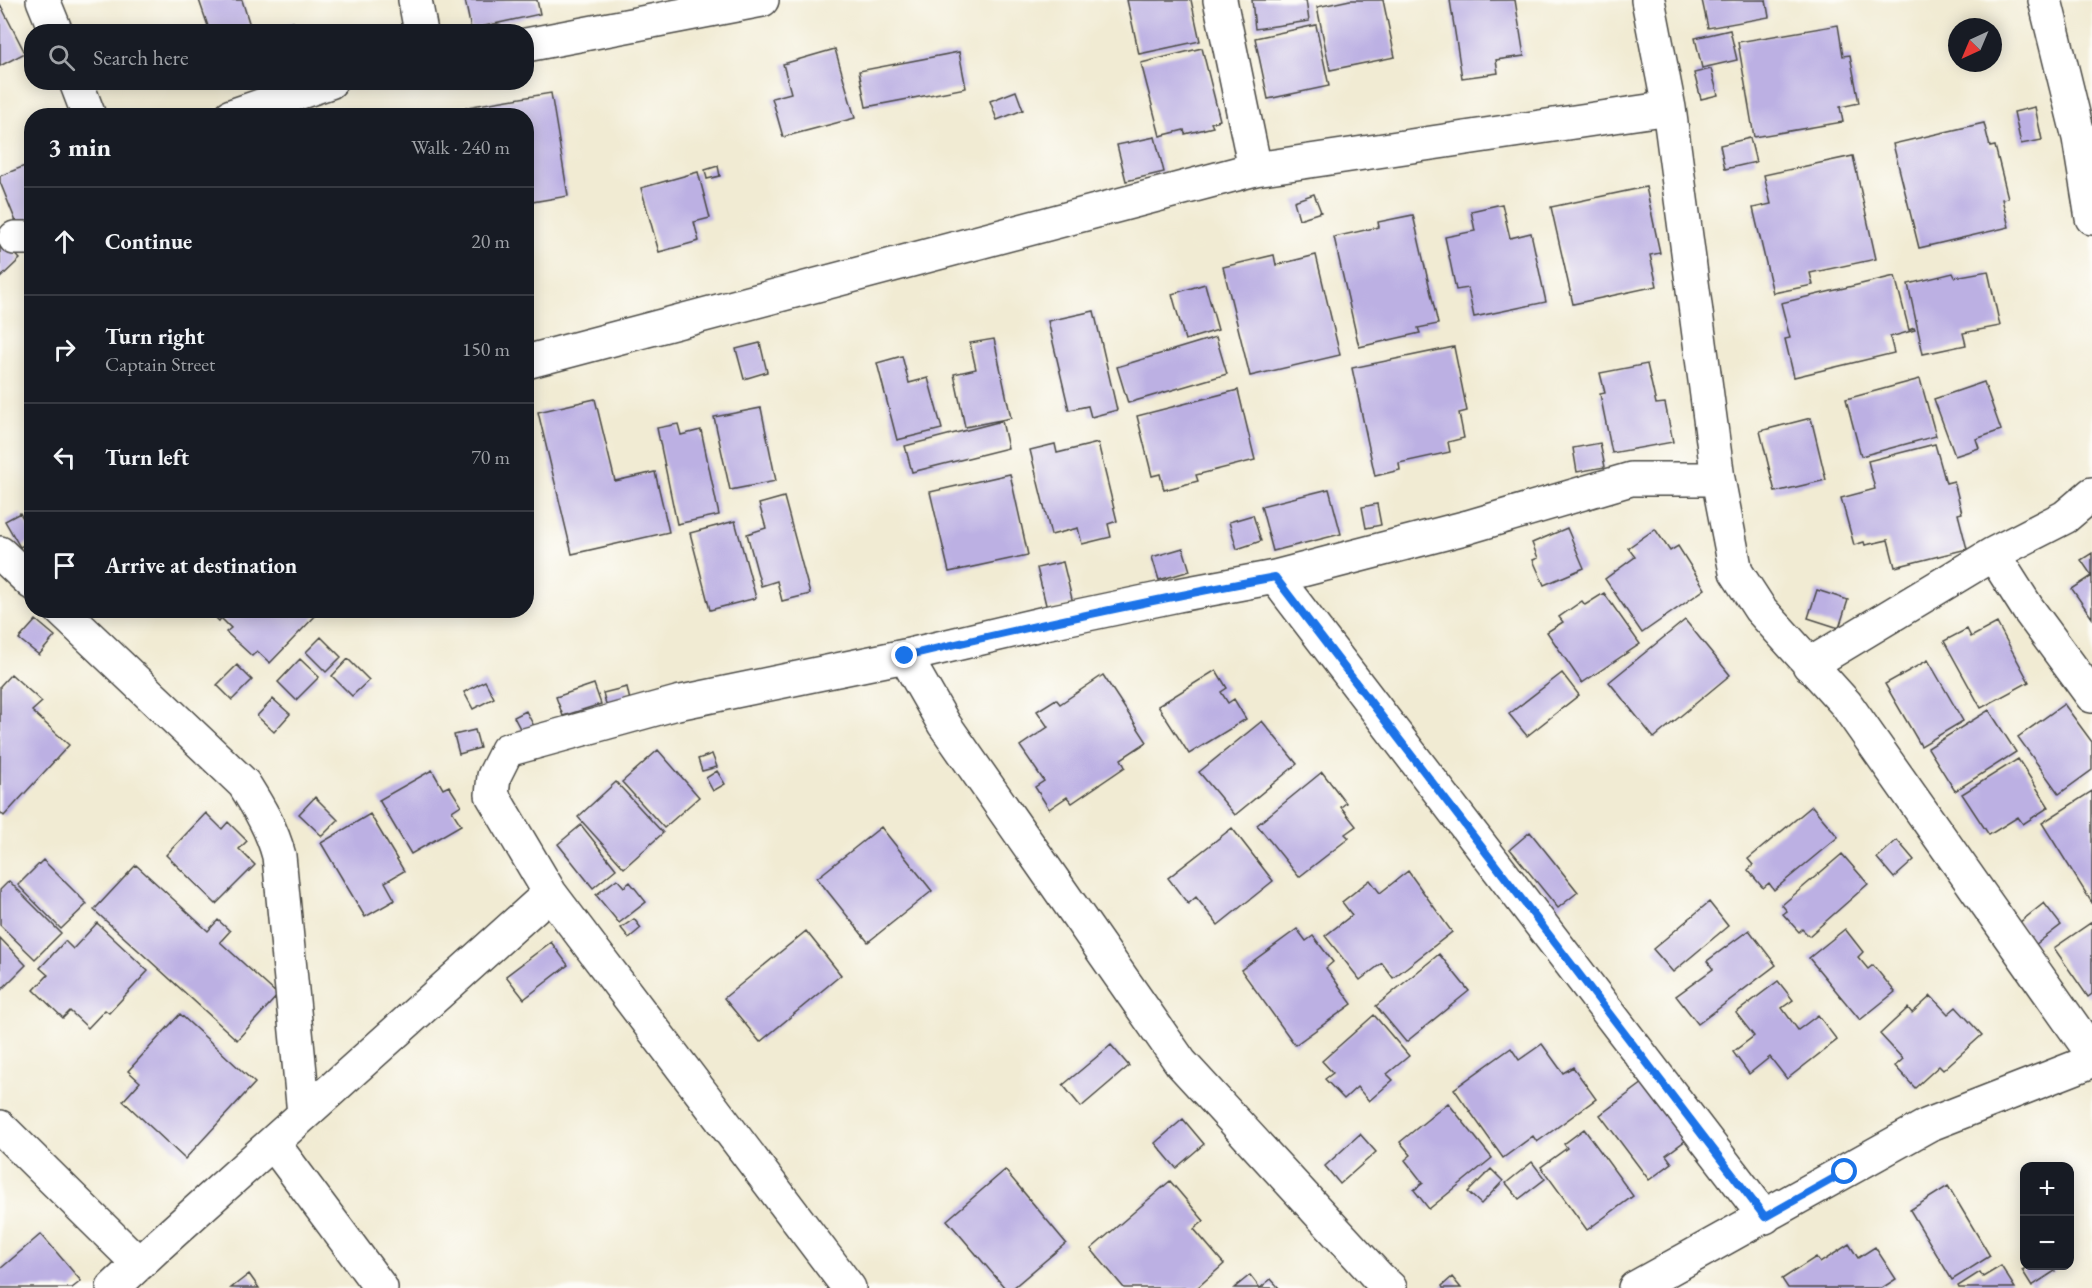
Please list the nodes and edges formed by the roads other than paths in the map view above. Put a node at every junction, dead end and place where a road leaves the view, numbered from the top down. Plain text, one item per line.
1 (43, 0) edge
2 (415, 0) edge
3 (762, 0) edge
4 (1220, 0) edge
5 (1648, 0) edge
6 (2045, 0) edge
7 (53, 24) edge
8 (420, 24) edge
9 (534, 43) edge
10 (79, 90) edge
11 (307, 90) edge
12 (86, 108) edge
13 (254, 108) edge
14 (1669, 108) junction
15 (1255, 169) junction
16 (2092, 218) edge
17 (534, 360) edge
18 (1718, 479) junction
19 (2092, 494) edge
20 (0, 553) edge
21 (1993, 554) junction
22 (24, 576) edge
23 (1275, 577) junction
24 (69, 618) edge
25 (905, 656) junction
26 (1809, 665) junction
27 (2092, 696) edge
28 (550, 893) junction
29 (2092, 1053) edge
30 (2092, 1061) edge
31 (304, 1114) junction
32 (0, 1127) edge
33 (273, 1143) junction
34 (1765, 1217) junction
35 (139, 1264) junction
36 (113, 1288) edge
37 (381, 1288) edge
38 (849, 1288) edge
39 (1390, 1288) edge
40 (1635, 1288) edge

1 - 7 street
2 - 8 street
3 - 9 street
4 - 15 street
5 - 14 street
6 - 16 street
10 - 12 street
11 - 13 street
14 - 15 street
14 - 18 street
15 - 17 street
18 - 23 street
18 - 26 street
19 - 21 street
20 - 22 street
21 - 26 street
21 - 27 street
23 - 25 street
23 - 34 street
24 - 31 street
25 - 28 street
25 - 39 street
26 - 29 street
28 - 31 street
28 - 38 street
30 - 34 street
31 - 33 street
32 - 35 street
33 - 35 street
33 - 37 street
34 - 40 street
35 - 36 street

